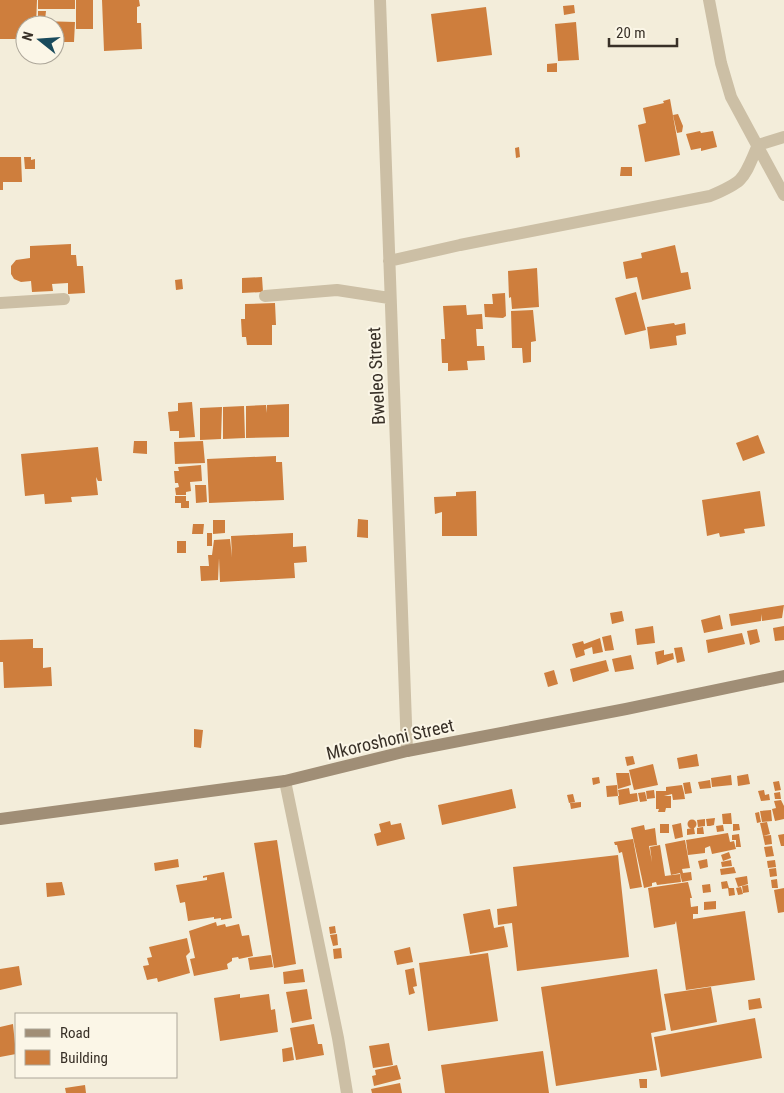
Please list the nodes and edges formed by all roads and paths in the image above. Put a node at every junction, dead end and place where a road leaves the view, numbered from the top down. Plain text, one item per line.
1 (380, 0) edge
2 (709, 0) edge
3 (784, 137) edge
4 (758, 145) junction
5 (784, 195) edge
6 (389, 261) junction
7 (265, 296) dead end
8 (389, 298) junction
9 (64, 299) dead end
10 (0, 303) edge
11 (784, 676) edge
12 (407, 751) junction
13 (285, 781) junction
14 (0, 819) edge
15 (347, 1093) edge

1 - 6 street, Bweleo Street
2 - 4 street
3 - 4 street
4 - 5 street
4 - 6 street
6 - 8 street, Bweleo Street
7 - 8 street
8 - 12 street, Bweleo Street
9 - 10 street
11 - 12 street, Mkoroshoni Street
12 - 13 street, Mkoroshoni Street
13 - 14 street, Mkoroshoni Street
13 - 15 street

